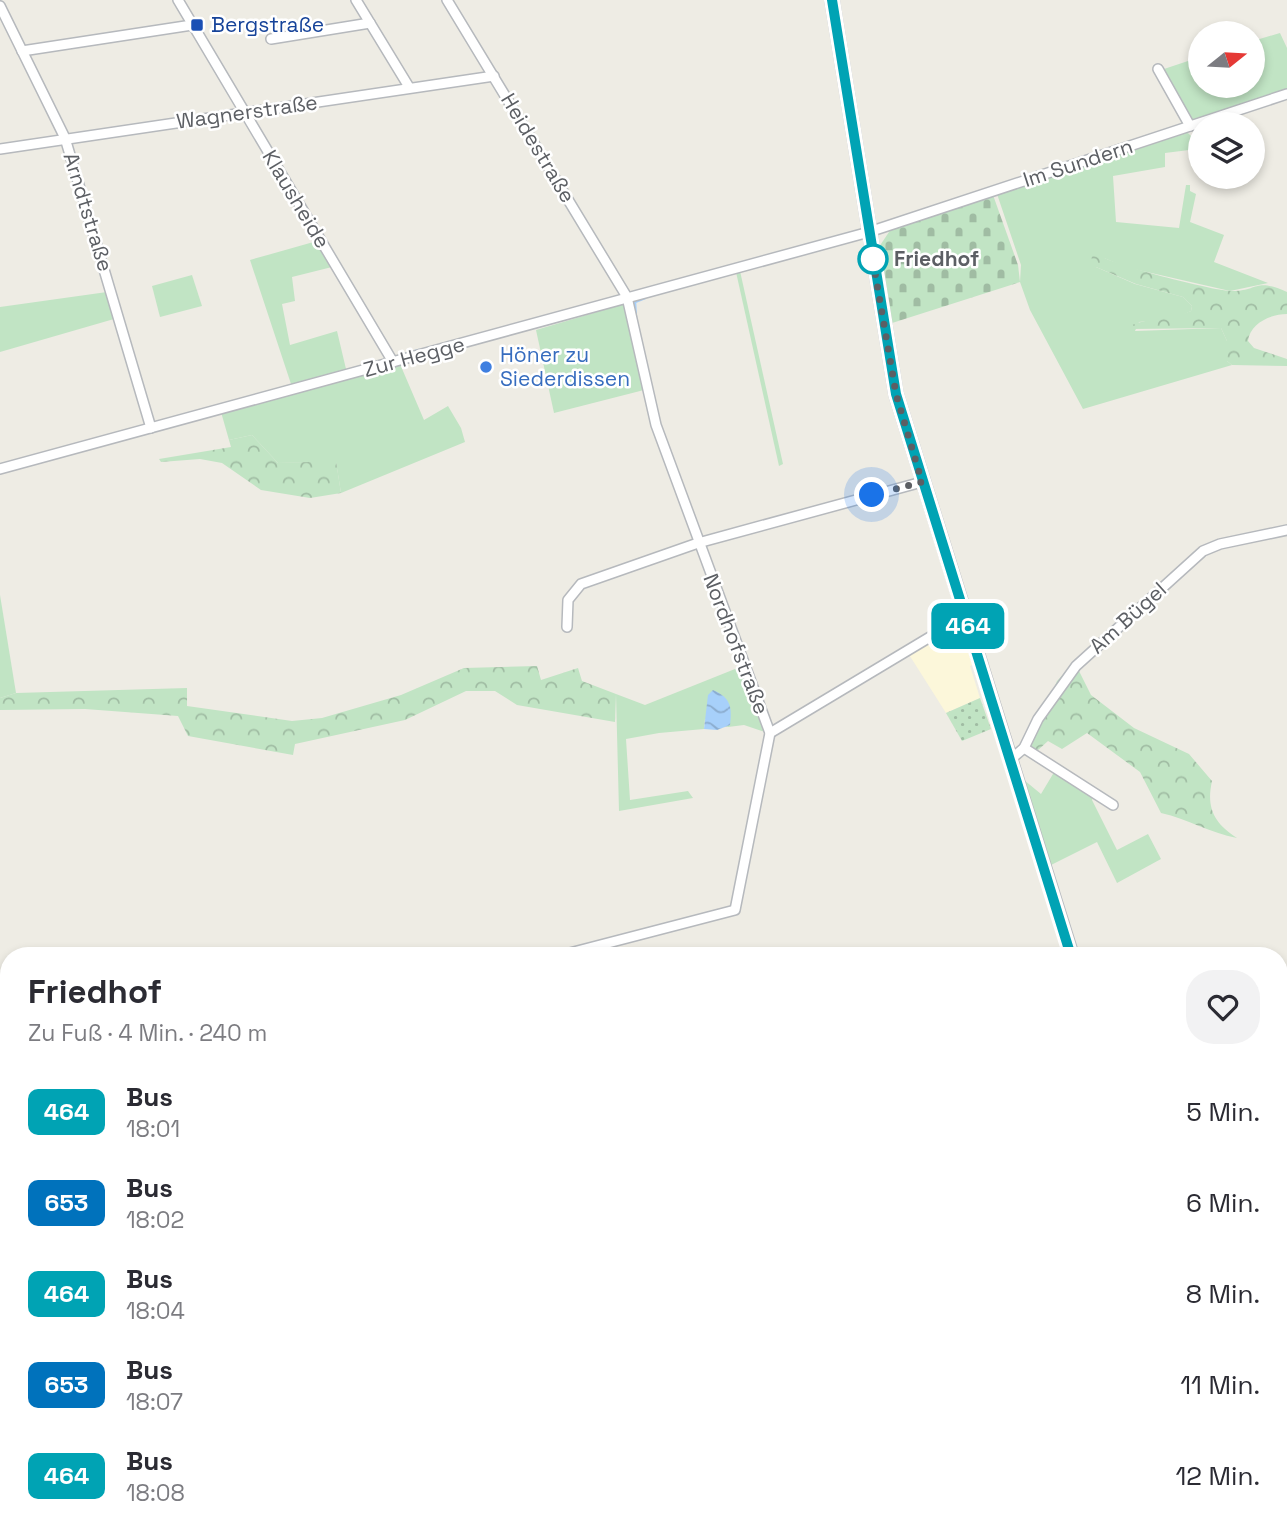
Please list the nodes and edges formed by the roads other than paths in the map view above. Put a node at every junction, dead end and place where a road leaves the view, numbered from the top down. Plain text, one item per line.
1 (178, 0) edge
2 (356, 0) edge
3 (447, 0) edge
4 (832, 0) edge
5 (0, 6) edge
6 (370, 23) junction
7 (192, 24) junction
8 (271, 39) dead end
9 (22, 51) junction
10 (1158, 69) dead end
11 (494, 76) junction
12 (409, 87) junction
13 (1287, 94) edge
14 (244, 112) junction
15 (1232, 112) edge
16 (1188, 122) edge
17 (1188, 127) edge
18 (65, 138) junction
19 (0, 149) edge
20 (869, 232) junction
21 (627, 297) junction
22 (393, 362) junction
23 (151, 428) junction
24 (0, 469) edge
25 (922, 482) junction
26 (1287, 530) edge
27 (698, 543) junction
28 (965, 616) junction
29 (567, 627) dead end
30 (770, 733) junction
31 (1024, 748) junction
32 (1010, 760) junction
33 (1112, 805) dead end
34 (593, 947) edge
35 (1069, 947) edge

1 - 7 street, Klausheide
2 - 6 street
3 - 11 street, Heidestraße
4 - 20 main road
5 - 9 street, Arndtstraße
6 - 8 street
6 - 12 street
7 - 9 street
7 - 14 street, Klausheide
9 - 18 street, Arndtstraße
10 - 16 street
11 - 12 street, Wagnerstraße
11 - 21 street, Heidestraße
12 - 14 street, Wagnerstraße
13 - 15 street, Im Sundern
14 - 18 street, Wagnerstraße
14 - 22 street, Klausheide
17 - 20 street, Im Sundern
18 - 19 street, Wagnerstraße
18 - 23 street, Arndtstraße
20 - 21 street, Zur Hegge
20 - 25 main road
21 - 22 street, Zur Hegge
21 - 27 street, Nordhofstraße
22 - 23 street, Zur Hegge
23 - 24 street, Zur Hegge
25 - 27 street
25 - 28 main road
26 - 31 street, Am Bügel
27 - 29 street
27 - 30 street, Nordhofstraße
28 - 30 street
28 - 32 main road
30 - 34 street, Nordhofstraße
31 - 32 street, Am Bügel
31 - 33 street
32 - 35 main road

